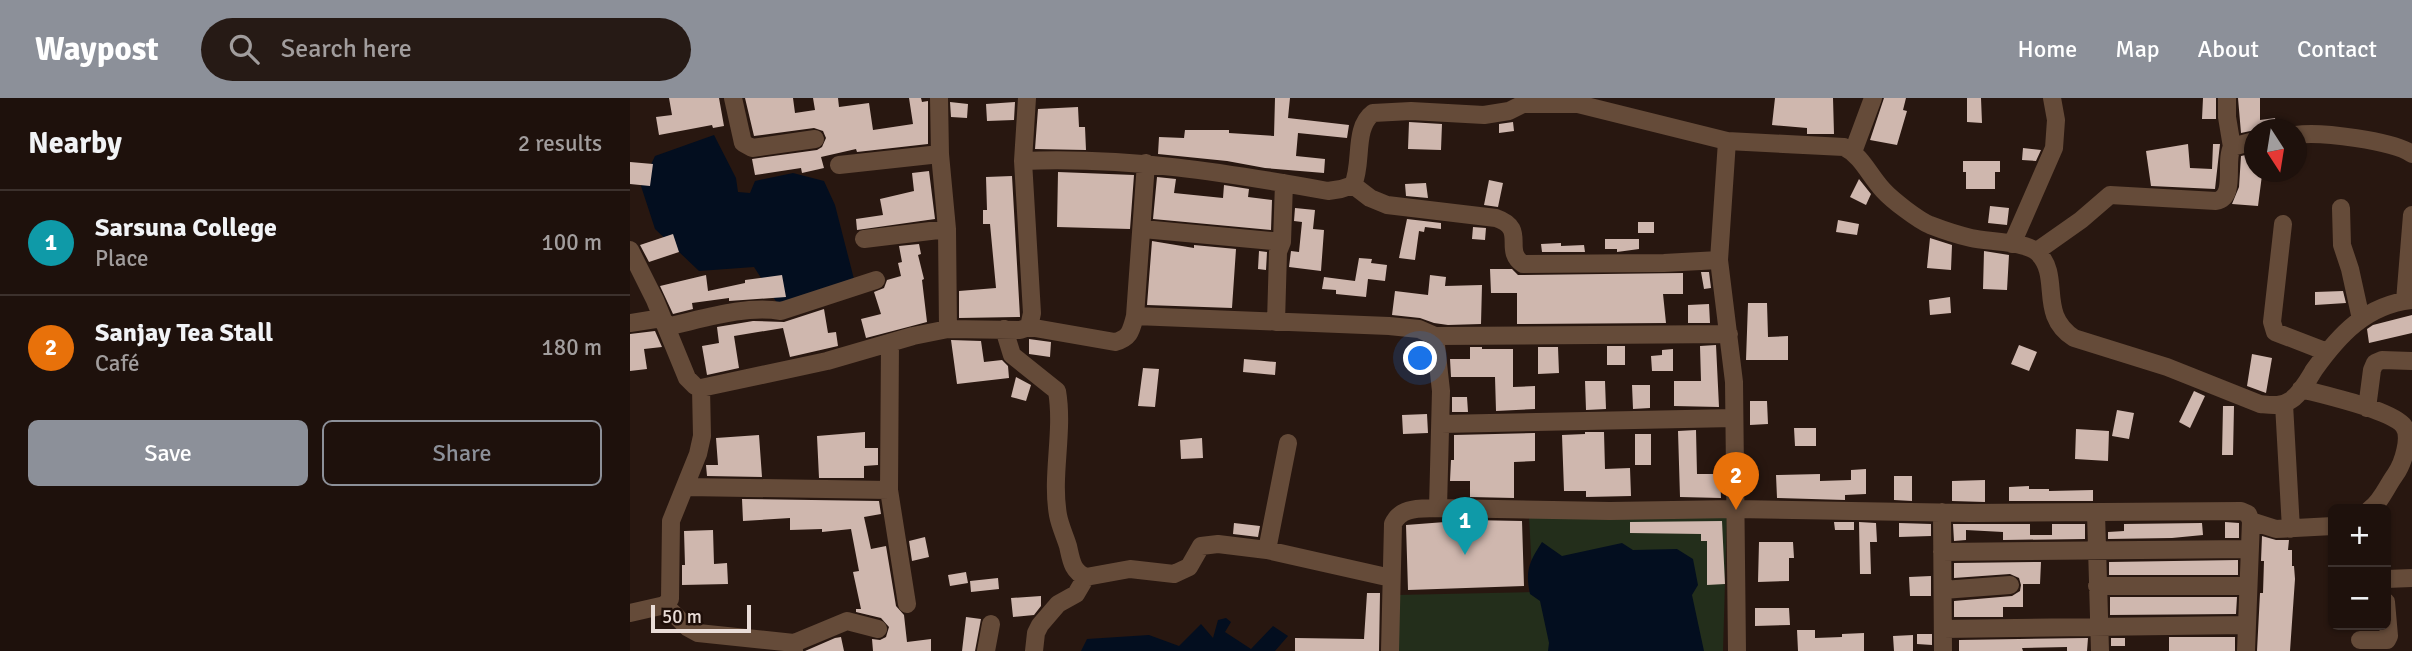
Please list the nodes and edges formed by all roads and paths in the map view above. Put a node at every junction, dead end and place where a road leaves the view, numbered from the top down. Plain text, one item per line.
1 (733, 98) edge
2 (939, 98) edge
3 (1027, 98) edge
4 (1874, 98) edge
5 (2052, 98) edge
6 (2227, 98) edge
7 (1523, 101) edge
8 (1614, 104) edge
9 (1367, 107) edge
10 (2307, 134) edge
11 (814, 139) dead end
12 (1727, 141) junction
13 (2244, 143) edge
14 (2232, 146) junction
15 (1853, 152) junction
16 (2412, 154) edge
17 (940, 155) junction
18 (1023, 161) junction
19 (1146, 163) junction
20 (839, 165) dead end
21 (1284, 183) junction
22 (1353, 185) junction
23 (2341, 208) dead end
24 (2412, 215) edge
25 (2283, 224) dead end
26 (947, 229) junction
27 (1143, 229) junction
28 (864, 239) dead end
29 (1282, 243) junction
30 (2012, 244) junction
31 (630, 250) edge
32 (2037, 251) junction
33 (1720, 260) junction
34 (876, 280) dead end
35 (2408, 301) edge
36 (1135, 316) junction
37 (2361, 319) junction
38 (630, 323) edge
39 (664, 323) junction
40 (1276, 323) junction
41 (1029, 327) junction
42 (948, 329) junction
43 (1004, 329) junction
44 (1729, 334) junction
45 (1435, 336) junction
46 (890, 342) junction
47 (2327, 352) junction
48 (2412, 361) edge
49 (701, 388) junction
50 (2301, 389) junction
51 (2284, 404) junction
52 (2367, 408) junction
53 (1734, 418) junction
54 (1441, 424) junction
55 (1288, 443) dead end
56 (686, 487) junction
57 (889, 490) junction
58 (2377, 504) edge
59 (1438, 508) junction
60 (1735, 509) junction
61 (1942, 512) junction
62 (2096, 513) junction
63 (2251, 521) junction
64 (2325, 527) edge
65 (2291, 529) junction
66 (2249, 549) junction
67 (1267, 550) junction
68 (2097, 550) junction
69 (1942, 552) junction
70 (1086, 577) junction
71 (1391, 578) junction
72 (2412, 578) edge
73 (2391, 579) edge
74 (2010, 585) dead end
75 (2097, 586) junction
76 (2248, 586) junction
77 (1943, 590) junction
78 (907, 604) dead end
79 (665, 606) junction
80 (630, 613) edge
81 (991, 624) dead end
82 (2247, 625) junction
83 (2098, 626) junction
84 (878, 629) dead end
85 (1943, 629) junction
86 (2388, 630) edge
87 (2360, 640) dead end
88 (794, 647) edge
89 (986, 651) edge
90 (1034, 651) edge
91 (1390, 651) edge
92 (1737, 651) edge
93 (1943, 651) edge
94 (2100, 651) edge
95 (2246, 651) edge

1 - 11 street
2 - 17 street
3 - 18 street
4 - 15 street
5 - 30 street
6 - 14 street
7 - 8 street
7 - 9 street
8 - 12 street
9 - 22 street
10 - 16 street
12 - 15 street
12 - 33 street
13 - 14 street
14 - 32 street
15 - 30 street
17 - 20 street
17 - 26 street
18 - 19 street
18 - 41 street
19 - 21 street
19 - 27 street
21 - 22 street
21 - 29 street
22 - 33 street
23 - 37 street
24 - 35 street
25 - 47 street
26 - 28 street
26 - 42 street
27 - 29 street
27 - 36 street
29 - 40 street
30 - 32 street
31 - 39 street
32 - 51 street
33 - 44 street
34 - 39 street
35 - 37 street
36 - 40 street
36 - 41 street
37 - 47 street
38 - 39 street
39 - 49 street
40 - 45 street
41 - 43 street
42 - 43 street
42 - 46 street
43 - 70 street
44 - 45 street
44 - 53 street
45 - 54 street
46 - 49 street
46 - 57 street
47 - 50 street
48 - 52 street
49 - 56 street
50 - 51 street
50 - 52 street
51 - 65 street
52 - 58 street
53 - 54 street
53 - 60 street
54 - 59 street
55 - 67 street
56 - 57 street
56 - 79 street
57 - 78 street
59 - 60 street
59 - 71 street
60 - 61 street
60 - 92 street
61 - 62 street
61 - 69 street
62 - 63 street
62 - 68 street
63 - 65 street
63 - 66 street
64 - 65 street
66 - 68 street
66 - 76 street
67 - 70 street
67 - 71 street
68 - 69 street
68 - 75 street
69 - 77 street
70 - 90 street
71 - 91 street
72 - 73 street
74 - 77 street
75 - 76 street
75 - 83 street
76 - 82 street
77 - 85 street
79 - 80 street
79 - 88 street
81 - 89 street
82 - 83 street
82 - 95 street
83 - 85 street
83 - 94 street
84 - 88 street
85 - 93 street
86 - 87 street

